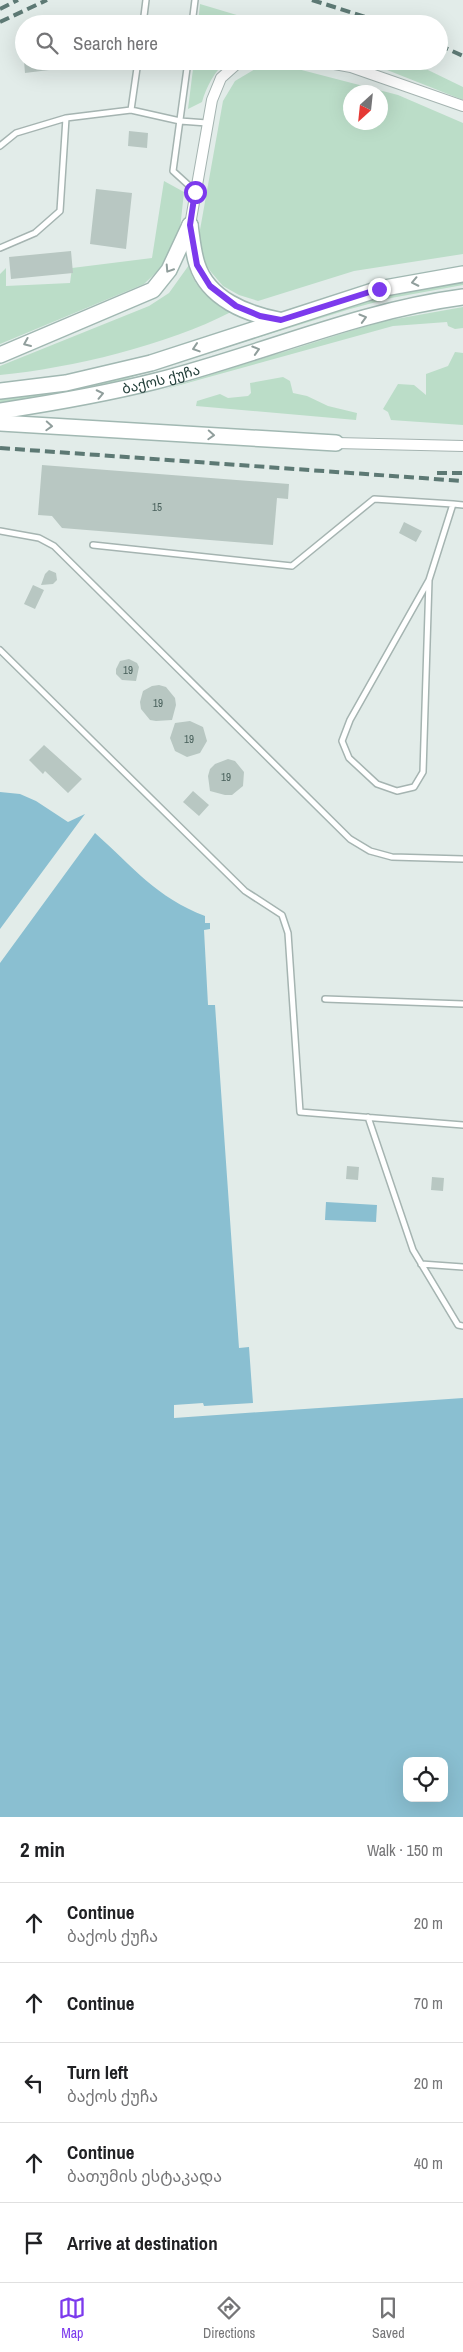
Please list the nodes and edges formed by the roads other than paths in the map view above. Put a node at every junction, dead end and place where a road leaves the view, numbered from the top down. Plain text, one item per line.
1 (146, 0) edge
2 (195, 0) edge
3 (144, 15) edge
4 (193, 15) edge
5 (137, 70) edge
6 (187, 70) edge
7 (230, 70) edge
8 (362, 70) edge
9 (463, 106) edge
10 (131, 110) junction
11 (66, 118) junction
12 (180, 121) junction
13 (207, 123) junction
14 (0, 146) edge
15 (195, 192) junction
16 (190, 225) junction
17 (0, 248) edge
18 (463, 274) edge
19 (463, 297) edge
20 (281, 320) junction
21 (0, 355) edge
22 (0, 391) edge
23 (0, 411) edge
24 (0, 423) edge
25 (336, 443) joint
26 (463, 446) edge
27 (453, 504) junction
28 (463, 505) edge
29 (0, 531) edge
30 (93, 545) dead end
31 (429, 580) junction
32 (0, 650) edge
33 (463, 859) edge
34 (325, 999) dead end
35 (463, 1004) edge
36 (368, 1117) junction
37 (463, 1125) edge
38 (421, 1264) junction
39 (463, 1267) edge
40 (463, 1326) edge

1 - 3 lane
2 - 4 lane
5 - 10 lane
6 - 12 lane
7 - 13 street
8 - 9 street
10 - 11 lane
10 - 12 lane
11 - 14 lane
11 - 17 lane
12 - 13 lane
12 - 15 lane
13 - 15 street
15 - 16 street
16 - 20 main road
16 -> 21 main road
18 -> 20 main road, ბაქოს ქუჩა
23 -> 19 main road, ბაქოს ქუჩა
20 -> 22 main road, ბაქოს ქუჩა
24 -> 25 main road
25 - 26 street
27 - 28 lane
27 - 30 lane
27 - 31 lane
29 - 33 lane
31 - 31 lane
32 - 36 lane
34 - 35 lane
36 - 37 lane
36 - 38 lane
38 - 39 lane
38 - 40 lane

